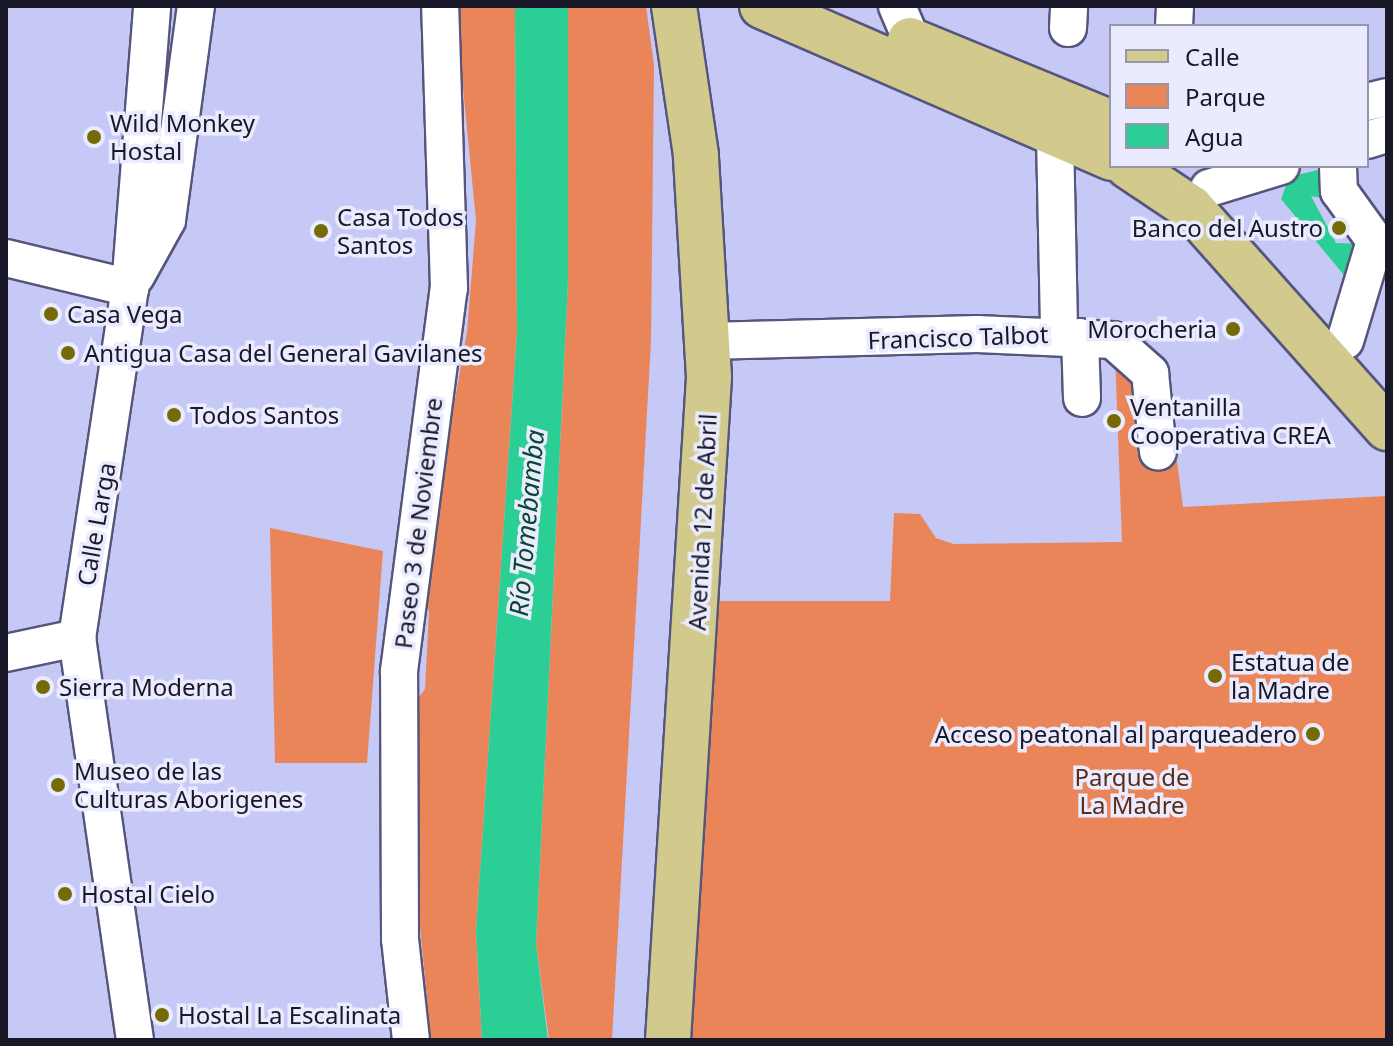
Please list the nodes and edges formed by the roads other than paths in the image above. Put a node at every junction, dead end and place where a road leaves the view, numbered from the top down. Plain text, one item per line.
1 (152, 6) edge
2 (196, 6) edge
3 (440, 6) edge
4 (674, 6) edge
5 (762, 6) edge
6 (829, 6) edge
7 (904, 24) edge
8 (1109, 122) edge
9 (1055, 136) junction
10 (1109, 157) edge
11 (1131, 168) edge
12 (1265, 168) edge
13 (1338, 168) edge
14 (1195, 177) edge
15 (6, 258) edge
16 (1387, 261) edge
17 (130, 288) junction
18 (1069, 336) junction
19 (707, 341) junction
20 (1364, 362) edge
21 (1082, 398) dead end
22 (1387, 428) edge
23 (1158, 452) dead end
24 (77, 638) junction
25 (6, 653) edge
26 (135, 1040) edge
27 (411, 1040) edge
28 (668, 1040) edge

1 - 17 street, Calle Larga
2 - 17 street
3 - 27 street, Paseo 3 de Noviembre
4 - 19 main road, Avenida 12 de Abril
5 - 9 main road
6 - 7 main road
7 - 8 main road
9 - 10 main road
9 - 18 street, Francisco Talbot
11 - 22 main road
12 - 14 street
13 - 20 street
14 - 20 main road
15 - 17 street
16 - 20 street
17 - 24 street, Calle Larga
18 - 19 street, Francisco Talbot
18 - 21 street
18 - 23 street
19 - 28 main road, Avenida 12 de Abril
24 - 25 street
24 - 26 street, Calle Larga

